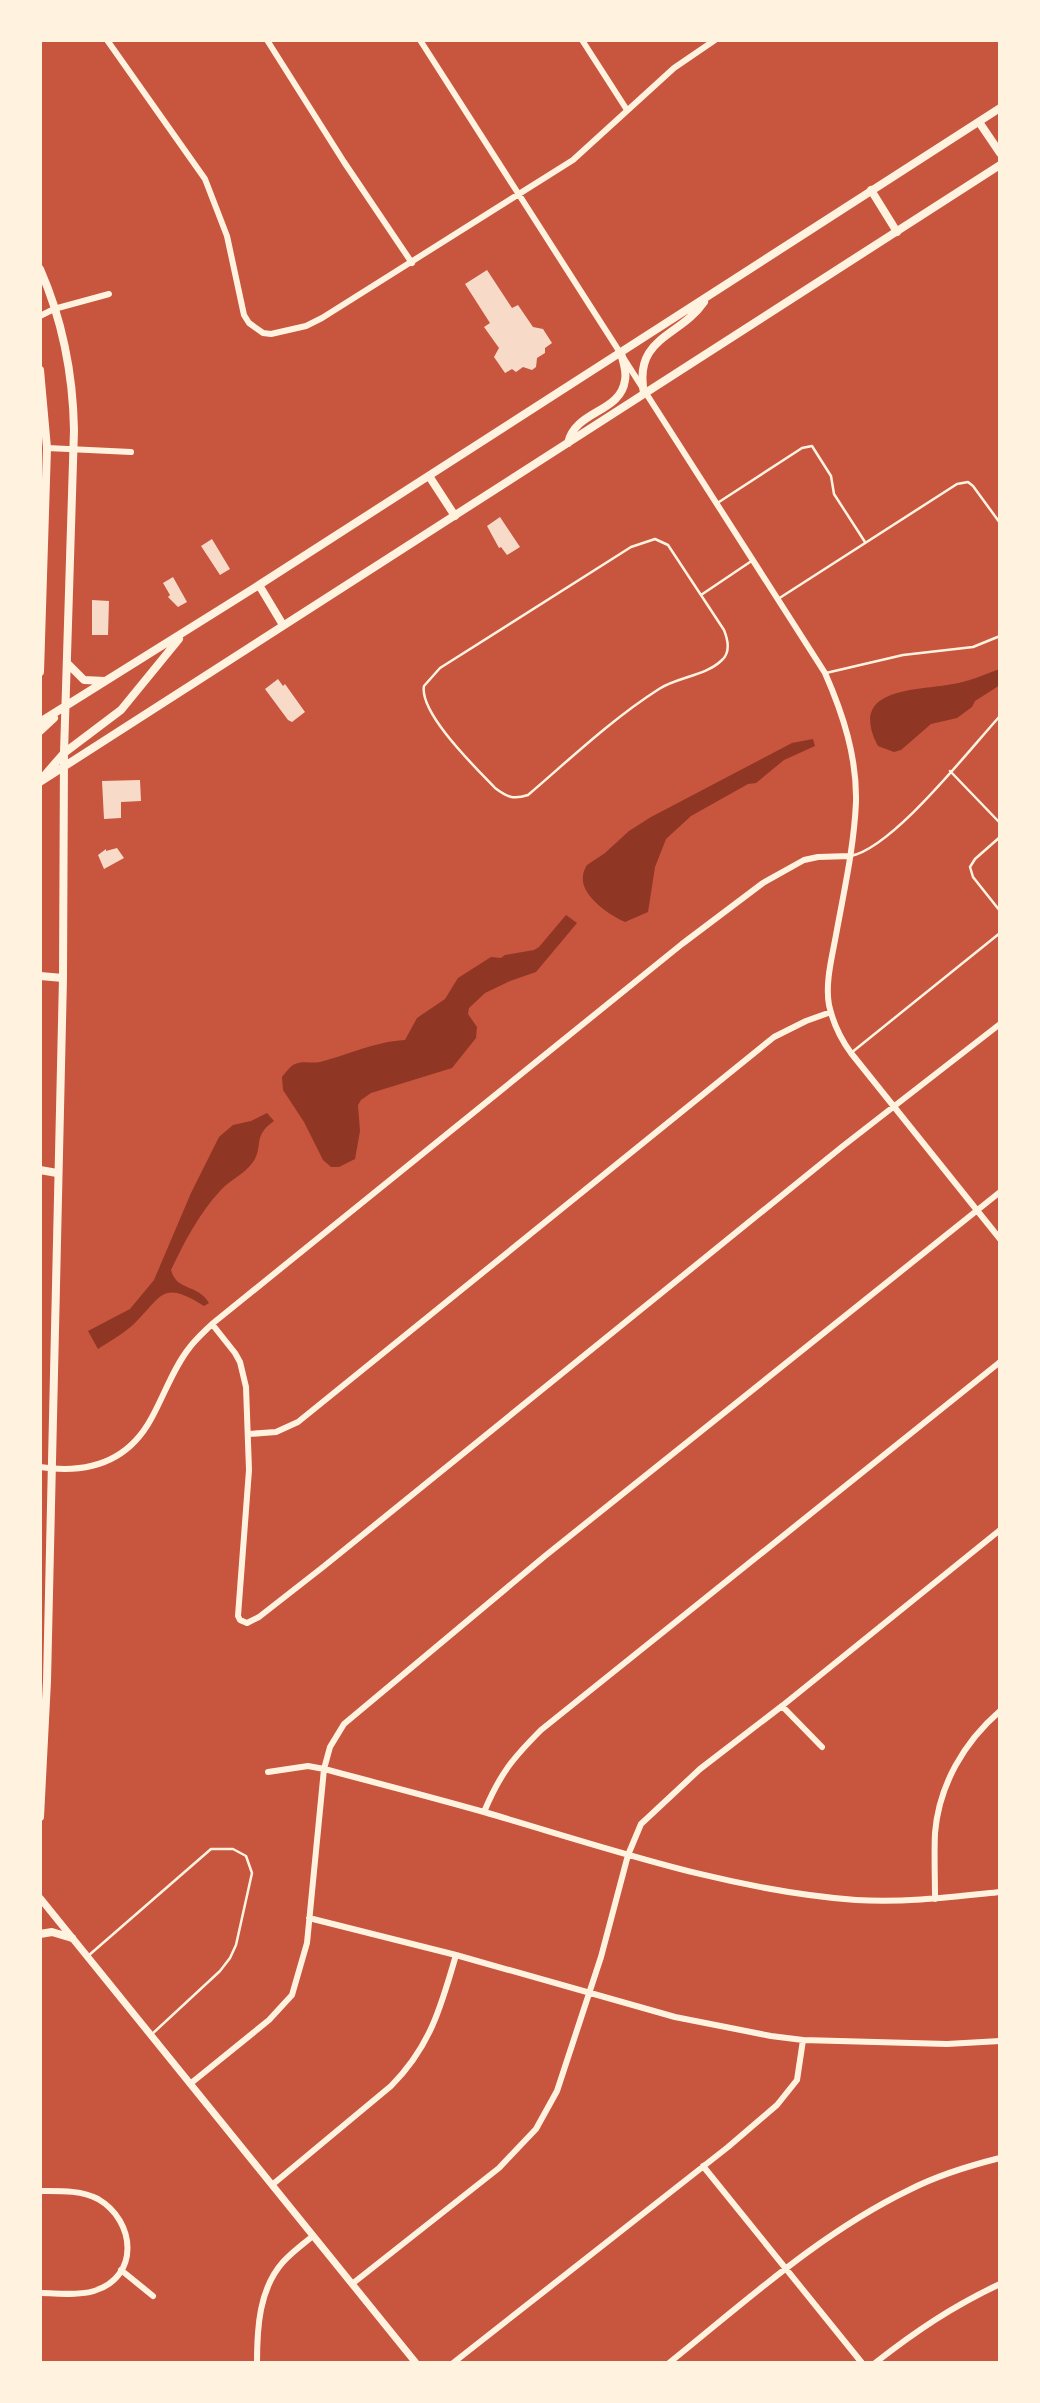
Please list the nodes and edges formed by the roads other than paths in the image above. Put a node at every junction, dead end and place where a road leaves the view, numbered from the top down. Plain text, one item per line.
1 (107, 40) edge
2 (267, 40) edge
3 (420, 40) edge
4 (582, 40) edge
5 (715, 40) edge
6 (1000, 108) edge
7 (626, 110) junction
8 (979, 122) junction
9 (1000, 153) edge
10 (1000, 165) edge
11 (872, 190) junction
12 (519, 194) junction
13 (897, 232) junction
14 (412, 263) junction
15 (40, 269) edge
16 (109, 294) dead end
17 (708, 296) junction
18 (54, 309) junction
19 (40, 316) edge
20 (621, 353) junction
21 (40, 370) edge
22 (644, 393) junction
23 (568, 443) junction
24 (47, 448) junction
25 (73, 449) junction
26 (131, 452) dead end
27 (429, 476) junction
28 (716, 504) junction
29 (455, 516) junction
30 (1000, 523) edge
31 (865, 543) junction
32 (753, 560) junction
33 (259, 585) junction
34 (701, 595) junction
35 (778, 599) junction
36 (283, 625) junction
37 (183, 634) junction
38 (1000, 636) edge
39 (67, 663) junction
40 (40, 672) edge
41 (825, 673) junction
42 (107, 681) junction
43 (66, 706) junction
44 (1000, 716) edge
45 (40, 722) edge
46 (40, 732) edge
47 (64, 753) junction
48 (63, 766) junction
49 (950, 771) junction
50 (40, 782) edge
51 (1000, 823) edge
52 (1000, 837) edge
53 (850, 856) junction
54 (1000, 911) edge
55 (1000, 933) edge
56 (40, 976) edge
57 (63, 978) junction
58 (831, 1012) junction
59 (1000, 1024) edge
60 (851, 1053) junction
61 (893, 1107) junction
62 (40, 1170) edge
63 (57, 1173) junction
64 (1000, 1192) edge
65 (977, 1210) junction
66 (1000, 1239) edge
67 (212, 1324) junction
68 (1000, 1362) edge
69 (249, 1434) junction
70 (40, 1467) edge
71 (50, 1469) junction
72 (1000, 1531) edge
73 (44, 1647) edge
74 (782, 1706) junction
75 (1000, 1711) edge
76 (822, 1747) dead end
77 (324, 1769) junction
78 (268, 1772) dead end
79 (484, 1812) junction
80 (40, 1817) edge
81 (628, 1855) junction
82 (1000, 1892) edge
83 (40, 1898) edge
84 (935, 1899) junction
85 (310, 1918) junction
86 (40, 1934) edge
87 (72, 1938) junction
88 (456, 1955) junction
89 (87, 1956) junction
90 (589, 1993) junction
91 (151, 2035) junction
92 (803, 2040) junction
93 (1000, 2041) edge
94 (190, 2084) junction
95 (1000, 2158) edge
96 (703, 2166) junction
97 (272, 2185) junction
98 (40, 2191) edge
99 (313, 2235) junction
100 (786, 2269) junction
101 (121, 2270) junction
102 (352, 2284) junction
103 (999, 2285) edge
104 (40, 2292) edge
105 (153, 2296) dead end
106 (257, 2363) edge
107 (416, 2363) edge
108 (453, 2363) edge
109 (669, 2363) edge
110 (862, 2363) edge
111 (875, 2363) edge

1 - 14 street
2 - 14 street
3 - 12 street
4 - 7 street
5 - 7 street
6 - 8 main road
7 - 12 street
8 - 9 main road
8 - 11 main road
10 - 13 main road
11 - 13 main road
11 - 17 main road
12 - 14 street
12 - 20 street
13 - 22 main road
15 - 18 main road
16 - 18 street
17 - 20 main road
17 - 22 main road
18 - 19 street
18 - 25 main road
20 - 22 street
20 - 23 main road
20 - 27 main road
21 - 24 main road
22 - 23 main road
22 - 28 street
23 - 29 main road
24 - 25 street
24 - 40 main road
25 - 26 street
25 - 39 main road
27 - 29 main road
27 - 33 main road
28 - 31 lane
28 - 32 street
29 - 36 main road
30 - 31 lane
31 - 35 lane
32 - 34 lane
32 - 35 street
33 - 36 main road
33 - 37 main road
34 - 34 lane
35 - 41 street
36 - 48 main road
37 - 42 main road
37 - 47 main road
38 - 41 lane
39 - 42 main road
39 - 43 main road
41 - 53 street
42 - 43 main road
43 - 45 main road
43 - 46 main road
43 - 47 main road
44 - 49 lane
47 - 48 main road
47 - 50 main road
48 - 50 main road
48 - 57 main road
49 - 51 lane
49 - 53 lane
52 - 54 lane
53 - 58 street
53 - 67 street
55 - 60 lane
56 - 57 main road
57 - 63 main road
58 - 60 street
58 - 69 street
59 - 61 street
60 - 61 street
61 - 65 street
61 - 69 street
62 - 63 main road
63 - 71 main road
64 - 65 street
65 - 66 street
65 - 77 street
67 - 69 street
67 - 71 street
68 - 79 street
70 - 71 street
71 - 73 main road
72 - 74 street
73 - 80 main road
74 - 76 street
74 - 81 street
75 - 84 street
77 - 78 street
77 - 79 street
77 - 85 street
79 - 81 street
81 - 84 street
81 - 90 street
82 - 84 street
83 - 87 street
85 - 88 street
85 - 94 street
86 - 87 main road
87 - 89 street
88 - 90 street
88 - 97 street
89 - 91 street
89 - 91 lane
90 - 92 street
90 - 102 street
91 - 94 street
92 - 93 street
92 - 96 street
94 - 97 street
95 - 100 street
96 - 100 street
96 - 108 street
97 - 99 street
98 - 101 street
99 - 102 street
99 - 106 street
100 - 109 street
100 - 110 street
101 - 104 street
101 - 105 street
102 - 107 street
103 - 111 street

